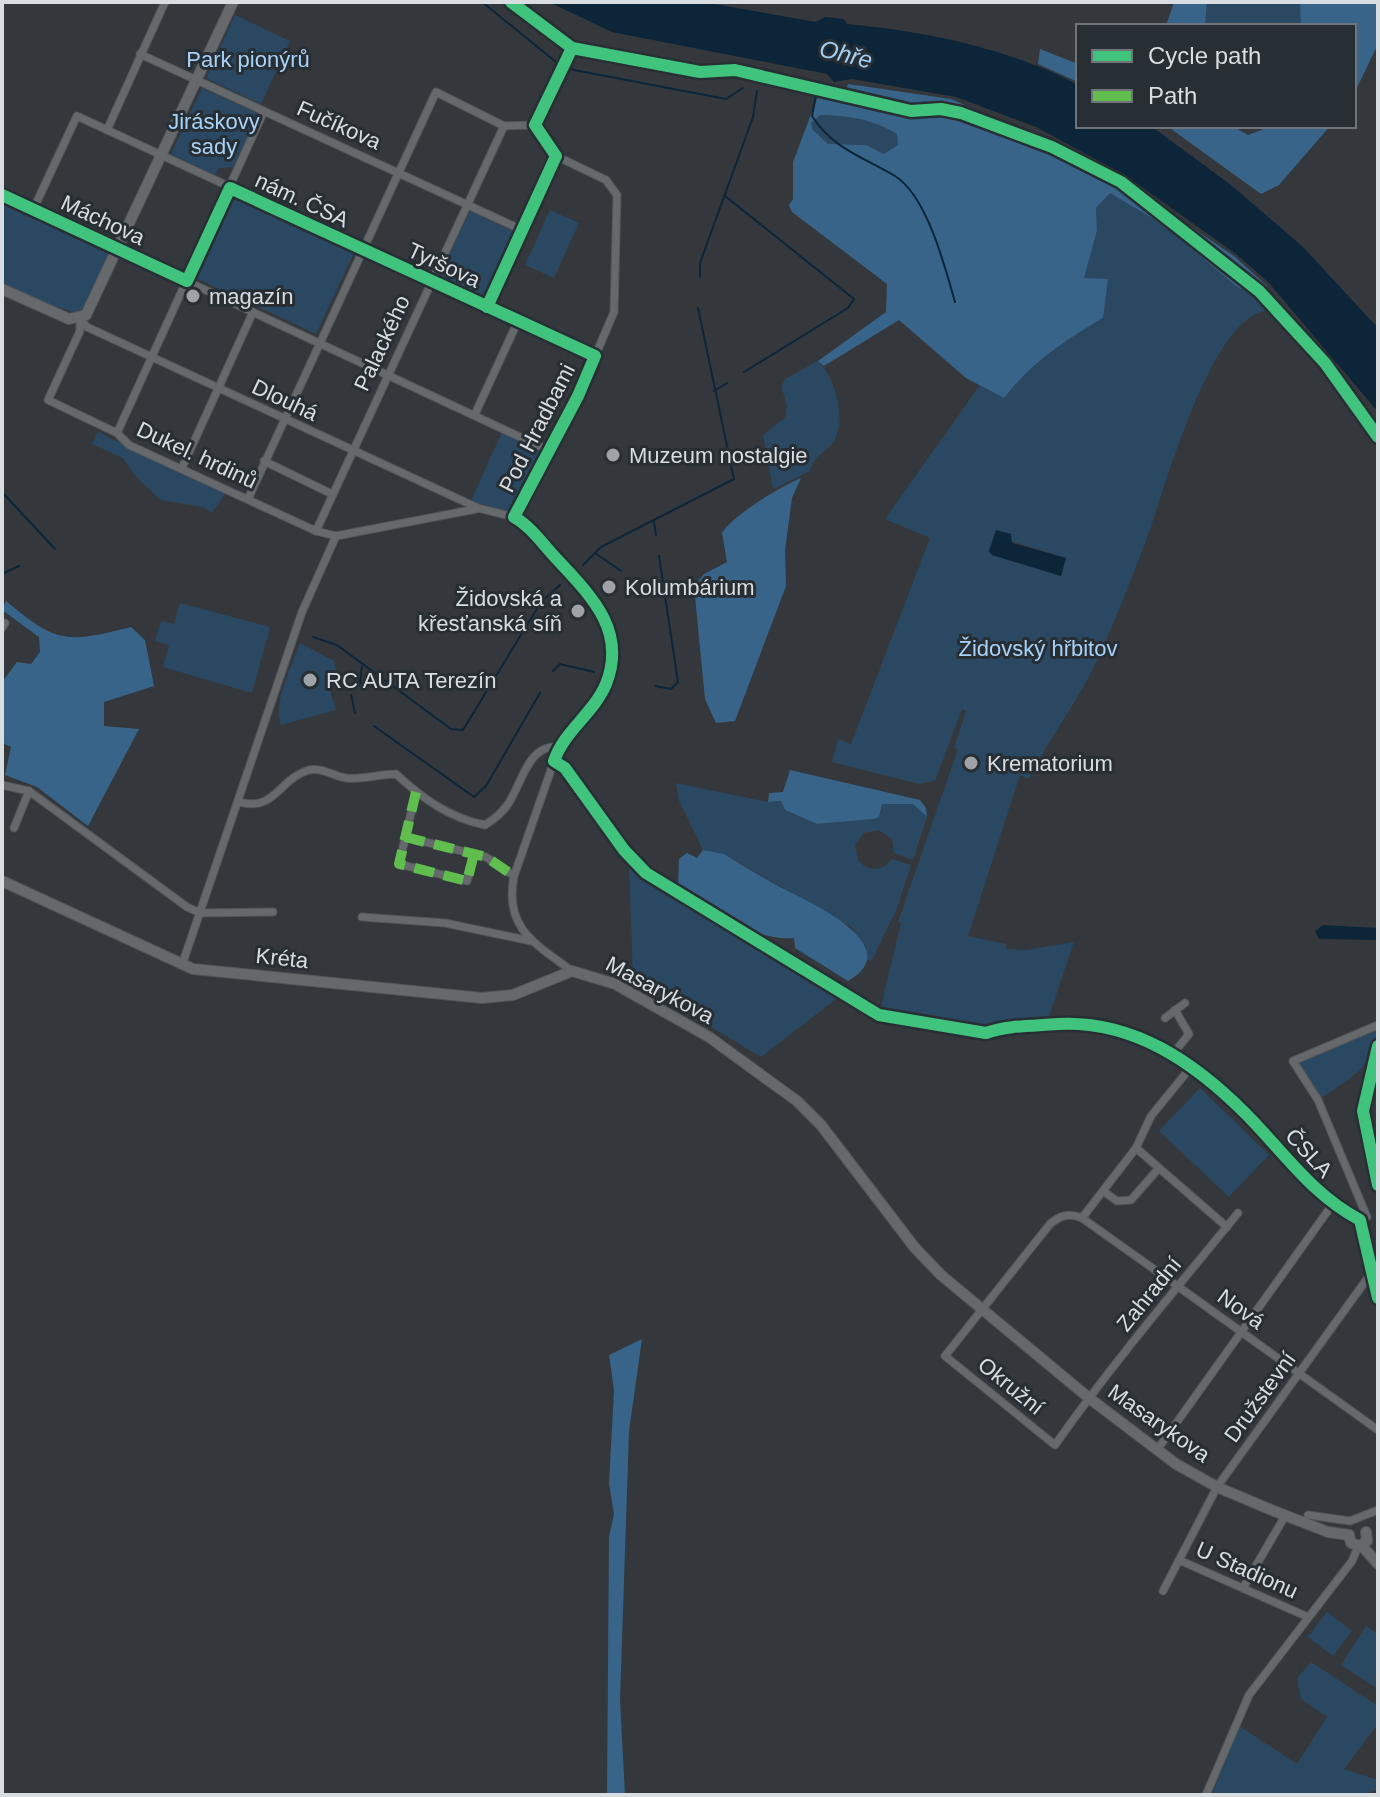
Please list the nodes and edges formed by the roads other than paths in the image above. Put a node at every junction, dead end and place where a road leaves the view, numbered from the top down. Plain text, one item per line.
1 (165, 2) edge
2 (231, 3) edge
3 (140, 54) junction
4 (197, 80) junction
5 (264, 111) junction
6 (504, 126) junction
7 (107, 130) junction
8 (162, 156) junction
9 (556, 156) junction
10 (399, 172) junction
11 (230, 188) junction
12 (2, 195) edge
13 (466, 203) junction
14 (33, 210) junction
15 (522, 230) junction
16 (119, 249) junction
17 (363, 250) junction
18 (187, 281) junction
19 (430, 281) junction
20 (2, 289) edge
21 (487, 307) junction
22 (253, 312) junction
23 (80, 319) junction
24 (518, 321) junction
25 (320, 342) junction
26 (595, 356) junction
27 (153, 358) junction
28 (388, 375) junction
29 (218, 389) junction
30 (475, 414) junction
31 (284, 420) junction
32 (117, 433) junction
33 (352, 451) junction
34 (550, 451) junction
35 (264, 461) junction
36 (182, 468) junction
37 (332, 494) junction
38 (248, 499) junction
39 (478, 508) junction
40 (514, 517) junction
41 (316, 531) junction
42 (336, 536) junction
43 (559, 747) junction
44 (2, 785) edge
45 (29, 791) junction
46 (416, 792) junction
47 (239, 802) junction
48 (14, 828) dead end
49 (405, 837) junction
50 (474, 854) junction
51 (514, 876) junction
52 (2, 881) edge
53 (273, 912) dead end
54 (200, 913) junction
55 (362, 917) dead end
56 (531, 941) junction
57 (182, 965) junction
58 (572, 971) junction
59 (1185, 1003) dead end
60 (1175, 1010) junction
61 (1165, 1018) dead end
62 (1378, 1025) edge
63 (1378, 1046) edge
64 (1191, 1067) junction
65 (1136, 1148) junction
66 (1159, 1168) junction
67 (1378, 1185) edge
68 (1103, 1191) junction
69 (1332, 1205) junction
70 (1238, 1213) dead end
71 (1082, 1218) junction
72 (1364, 1219) junction
73 (1378, 1224) edge
74 (1227, 1227) junction
75 (1372, 1272) junction
76 (1178, 1287) junction
77 (1378, 1298) edge
78 (981, 1310) junction
79 (1242, 1332) junction
80 (1299, 1374) junction
81 (1089, 1398) junction
82 (1378, 1430) edge
83 (1157, 1450) junction
84 (1217, 1487) junction
85 (1378, 1510) edge
86 (1308, 1515) dead end
87 (1285, 1516) junction
88 (1378, 1523) edge
89 (1366, 1532) junction
90 (1349, 1535) junction
91 (1360, 1546) junction
92 (1179, 1560) junction
93 (1378, 1564) edge
94 (1243, 1588) junction
95 (1163, 1591) dead end
96 (1308, 1617) junction
97 (1206, 1795) edge

1 - 3 street
2 - 4 street
3 - 4 street, Fučíkova
3 - 7 street
4 - 5 street, Fučíkova
4 - 8 street
5 - 10 street, Fučíkova
5 - 11 street
6 - 9 street
6 - 10 street
6 - 13 street, Palackého
7 - 8 street
7 - 14 street
8 - 11 street
8 - 16 street
9 - 15 street
9 - 26 street, Pod Hradbami
10 - 13 street, Fučíkova
10 - 17 street
11 - 17 street, nám. ČSA
11 - 18 street, nám. ČSA
12 - 14 street, Máchova
13 - 15 street, Fučíkova
13 - 19 street, Palackého
14 - 16 street, Máchova
15 - 21 street
16 - 18 street, Máchova
16 - 23 street
17 - 19 street, Tyršova
17 - 25 street, nám. ČSA
18 - 22 street
18 - 27 street, nám. ČSA
19 - 21 street, Tyršova
19 - 28 street, Palackého
20 - 23 street
21 - 24 street, Tyršova
22 - 25 street
22 - 29 street
23 - 27 street, Dlouhá
23 - 32 street, Dukel. hrdinů
24 - 26 street, Tyršova
24 - 30 street
25 - 28 street
25 - 31 street, nám. ČSA
26 - 34 street, Pod Hradbami
27 - 29 street, Dlouhá
27 - 32 street, nám. ČSA
28 - 30 street
28 - 33 street, Palackého
29 - 31 street, Dlouhá
29 - 36 street
30 - 34 street
31 - 33 street, Dlouhá
31 - 35 street, nám. ČSA
32 - 36 street, Dukel. hrdinů
33 - 37 street, Palackého
33 - 39 street, Dlouhá
34 - 40 street, Pod Hradbami
35 - 37 street
35 - 38 street, nám. ČSA
36 - 38 street, Dukel. hrdinů
37 - 41 street, Palackého
38 - 41 street, Dukel. hrdinů
39 - 40 street
39 - 42 street
40 - 43 street
41 - 42 street, Dukel. hrdinů
42 - 47 street
43 - 46 street
43 - 51 street
44 - 45 street
45 - 48 street
45 - 54 street
46 - 47 street
46 - 49 street
47 - 54 street
49 - 50 street
49 - 50 street
50 - 51 street
51 - 56 street
52 - 57 street, Kréta
53 - 54 street
54 - 57 street
55 - 56 street
56 - 58 street
57 - 58 street, Kréta
58 - 78 street, Masarykova
59 - 60 street
60 - 61 street
60 - 64 street
62 - 72 street
63 - 67 street
64 - 65 street
64 - 69 street, ČSLA
65 - 66 street
65 - 68 street
66 - 68 street
66 - 74 street
68 - 71 street
69 - 72 street, ČSLA
69 - 79 street
70 - 74 street, Zahradní
71 - 76 street, Nová
71 - 78 street
72 - 73 street, ČSLA
72 - 75 street
74 - 76 street, Zahradní
75 - 77 street
75 - 80 street, Družstevní
76 - 79 street, Nová
76 - 81 street, Zahradní
78 - 81 street, Masarykova
78 - 81 street, Okružní
79 - 80 street, Nová
79 - 83 street
80 - 82 street, Nová
80 - 84 street, Družstevní
81 - 83 street, Masarykova
83 - 84 street, Masarykova
84 - 87 street, Masarykova
84 - 92 street, Družstevní
85 - 86 street
87 - 90 street, Masarykova
87 - 94 street
88 - 89 street
89 - 90 street
89 - 91 street
90 - 91 street
91 - 93 street
91 - 96 street, U Stadionu
92 - 94 street, U Stadionu
92 - 95 street, Družstevní
94 - 96 street, U Stadionu
96 - 97 street

